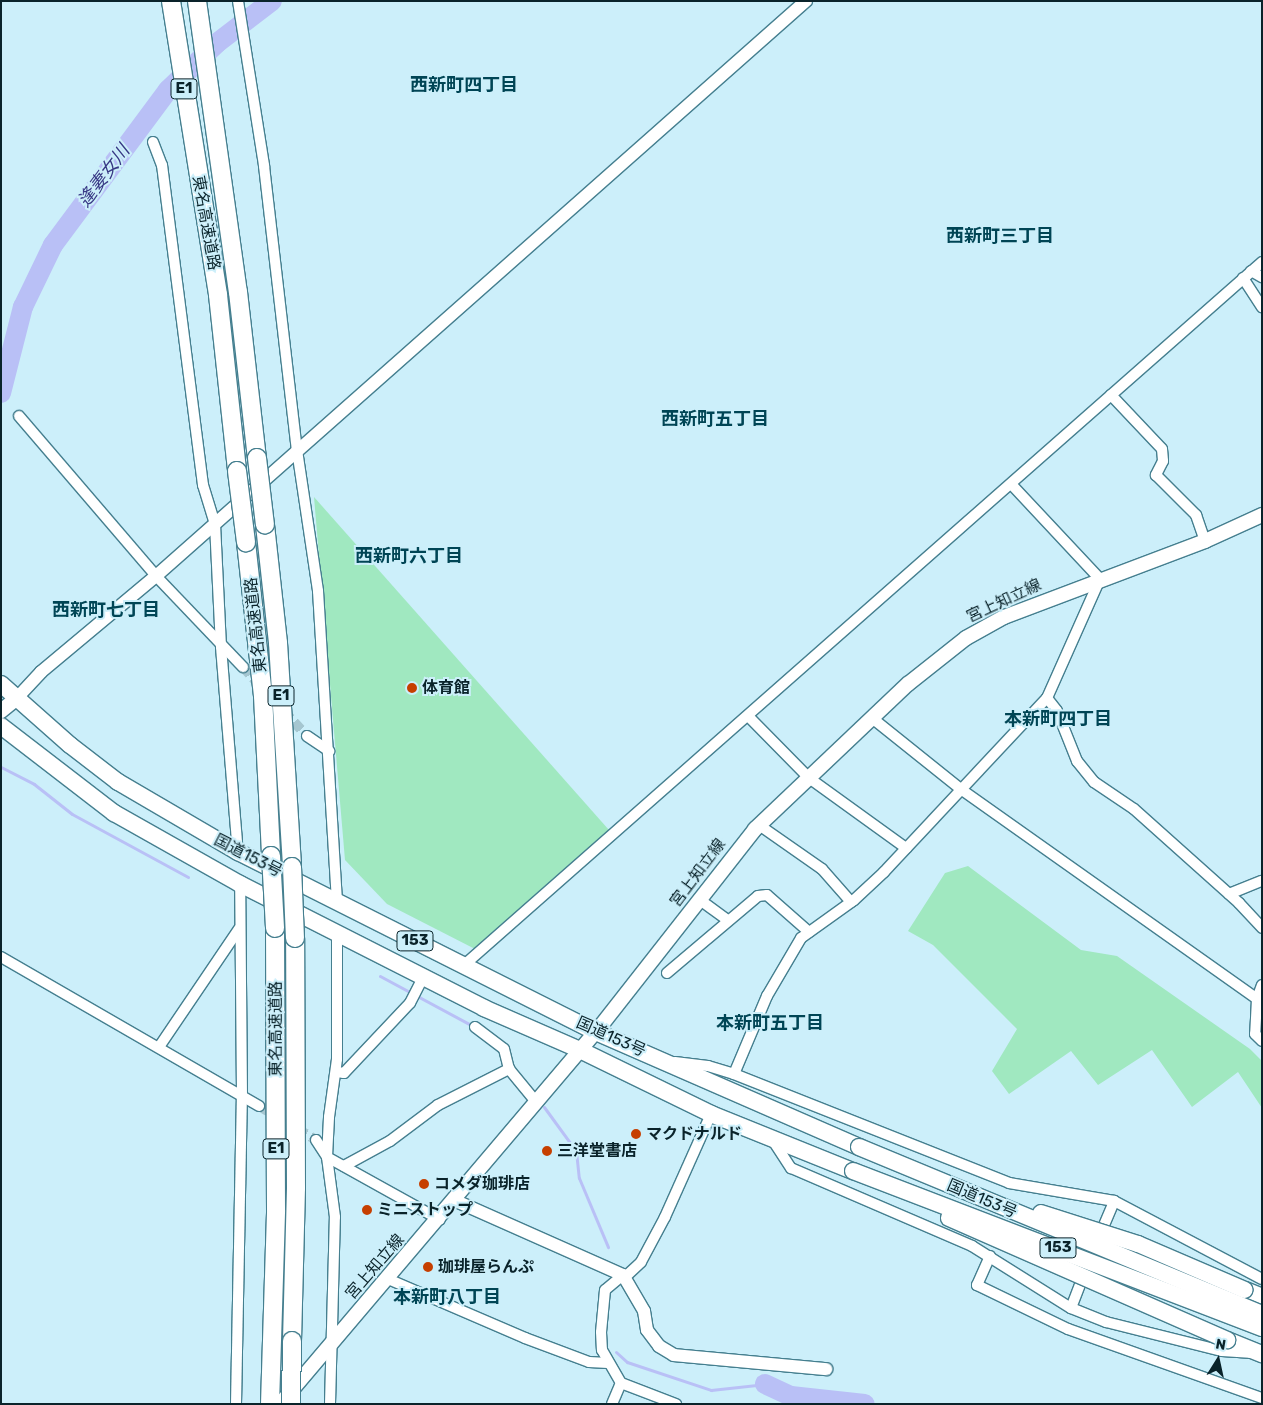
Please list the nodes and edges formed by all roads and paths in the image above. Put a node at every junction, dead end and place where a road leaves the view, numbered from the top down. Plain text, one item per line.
1 (171, 1) edge
2 (197, 1) edge
3 (238, 1) edge
4 (806, 1) edge
5 (153, 142) dead end
6 (1262, 262) edge
7 (1247, 275) junction
8 (1262, 277) edge
9 (1262, 307) edge
10 (1111, 395) junction
11 (19, 416) dead end
12 (297, 450) junction
13 (1011, 484) junction
14 (1262, 515) edge
15 (215, 524) junction
16 (1205, 541) junction
17 (156, 576) junction
18 (1100, 579) junction
19 (221, 647) junction
20 (243, 668) tunnel mouth
21 (1, 684) edge
22 (1047, 698) junction
23 (16, 699) junction
24 (1, 711) edge
25 (749, 717) junction
26 (872, 718) junction
27 (1, 726) edge
28 (307, 736) tunnel mouth
29 (329, 751) junction
30 (809, 778) junction
31 (962, 790) junction
32 (759, 825) junction
33 (906, 848) junction
34 (238, 852) junction
35 (1262, 881) edge
36 (240, 884) junction
37 (1229, 894) junction
38 (337, 900) junction
39 (700, 900) junction
40 (851, 902) junction
41 (728, 920) junction
42 (1262, 928) edge
43 (239, 929) junction
44 (809, 932) junction
45 (337, 934) junction
46 (1, 957) edge
47 (463, 966) junction
48 (667, 973) dead end
49 (423, 977) junction
50 (1262, 985) edge
51 (1256, 999) junction
52 (475, 1027) dead end
53 (596, 1032) junction
54 (1262, 1041) edge
55 (159, 1048) junction
56 (580, 1050) junction
57 (664, 1060) junction
58 (509, 1069) junction
59 (337, 1072) junction
60 (734, 1074) junction
61 (242, 1095) junction
62 (537, 1103) junction
63 (259, 1106) tunnel mouth
64 (711, 1114) junction
65 (772, 1138) junction
66 (316, 1140) tunnel mouth
67 (859, 1147) junction
68 (327, 1157) junction
69 (344, 1166) junction
70 (853, 1171) junction
71 (456, 1201) junction
72 (1114, 1201) junction
73 (440, 1220) junction
74 (990, 1256) junction
75 (623, 1277) junction
76 (388, 1279) junction
77 (1262, 1279) edge
78 (1262, 1297) edge
79 (1071, 1308) junction
80 (1262, 1314) edge
81 (1262, 1328) edge
82 (333, 1341) junction
83 (1262, 1354) edge
84 (608, 1363) junction
85 (826, 1369) dead end
86 (621, 1383) junction
87 (1262, 1398) edge
88 (236, 1404) edge
89 (270, 1404) edge
90 (280, 1404) edge
91 (291, 1404) edge
92 (330, 1404) edge
93 (612, 1404) edge
94 (676, 1404) edge

1 - 89 highway, 東名高速道路 / E1, bridge
2 - 91 highway, 東名高速道路 / E1, bridge
3 - 12 street
4 - 12 street
5 - 15 street
6 - 7 street
7 - 8 street
7 - 9 street
7 - 10 street
10 - 13 street
10 - 16 street
11 - 17 street
12 - 15 street
12 - 29 street
13 - 18 street
13 - 25 street
14 - 16 main road, 宮上知立線
15 - 17 street
15 - 19 street
16 - 18 main road, 宮上知立線
17 - 19 street
17 - 23 street
18 - 22 street
18 - 26 main road, 宮上知立線
19 - 20 street
19 - 34 street
21 - 23 highway, 国道153号 / 153
22 - 31 street
22 - 37 street
23 - 24 main road
23 - 34 highway, 国道153号 / 153
25 - 30 street
25 - 47 street
26 - 30 main road, 宮上知立線
26 - 31 street
27 - 36 highway, 国道153号 / 153
28 - 29 street
29 - 38 street
30 - 32 main road, 宮上知立線
30 - 33 street
31 - 33 street
31 - 51 street
32 - 39 main road, 宮上知立線
32 - 40 street
33 - 40 street
34 - 38 highway, 国道153号 / 153
35 - 37 street
36 - 43 street
36 - 45 highway, 国道153号 / 153
37 - 42 street
38 - 47 highway, 国道153号 / 153
39 - 41 street
39 - 53 main road, 宮上知立線
40 - 44 street
41 - 44 street
41 - 48 street
43 - 55 street
43 - 61 street
44 - 60 street
45 - 49 highway, 国道153号 / 153
45 - 59 street
46 - 55 street
47 - 53 highway, 国道153号 / 153
49 - 56 highway, 国道153号 / 153
49 - 59 street
50 - 51 street
51 - 54 street
52 - 58 street
53 - 56 main road, 宮上知立線
53 - 57 highway, 国道153号 / 153
55 - 61 street
56 - 62 main road, 宮上知立線
56 - 64 highway, 国道153号 / 153
57 - 60 street
57 - 67 highway, 国道153号 / 153
58 - 62 street
58 - 69 street
59 - 68 street
60 - 72 street
61 - 63 street
61 - 88 street
62 - 71 main road, 宮上知立線
64 - 65 highway, 国道153号 / 153
64 - 75 street
65 - 70 highway, 国道153号 / 153
65 - 74 street
66 - 68 street
67 - 78 highway, 153, bridge
67 - 80 highway, 国道153号 / 153, bridge
68 - 69 street
68 - 82 street
69 - 73 street
70 - 81 highway, 国道153号 / 153, bridge
70 - 83 highway, 153, bridge
71 - 73 main road, 宮上知立線
71 - 75 street
72 - 77 street
72 - 79 street
73 - 76 main road, 宮上知立線
74 - 79 street
74 - 87 street
75 - 84 street
75 - 85 street
76 - 82 main road, 宮上知立線
76 - 84 street
79 - 83 street
82 - 90 main road, 宮上知立線
82 - 92 street
84 - 86 street
86 - 93 street
86 - 94 street

